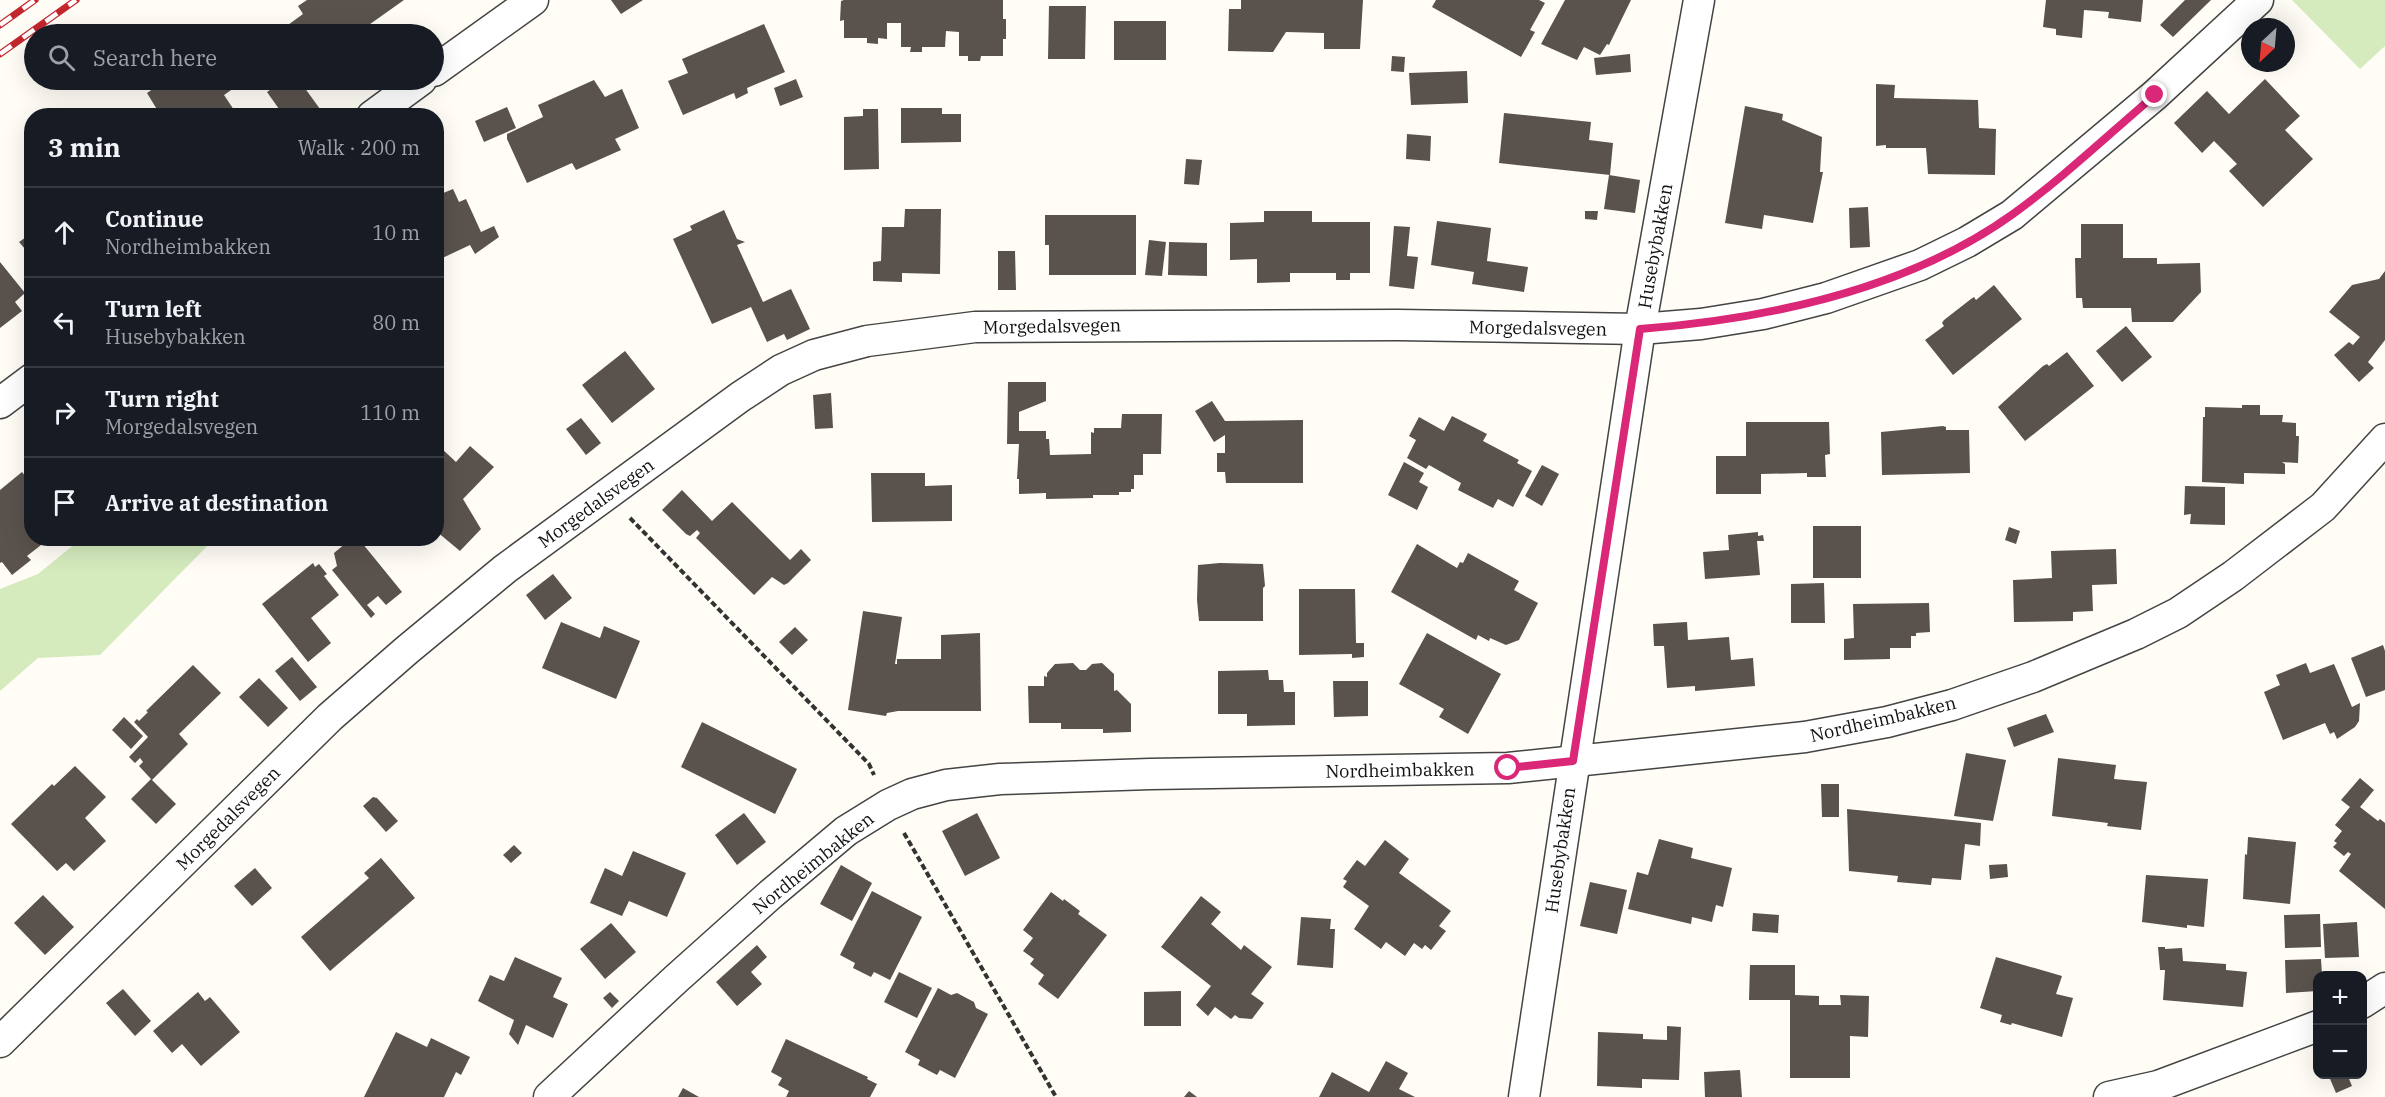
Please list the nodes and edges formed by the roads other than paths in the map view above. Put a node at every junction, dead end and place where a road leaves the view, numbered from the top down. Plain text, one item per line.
1 (534, 0) edge
2 (1699, 0) edge
3 (2258, 0) edge
4 (444, 64) edge
5 (407, 90) edge
6 (383, 108) edge
7 (1640, 329) junction
8 (24, 385) edge
9 (0, 404) edge
10 (2385, 439) edge
11 (1573, 761) junction
12 (2385, 988) edge
13 (2367, 1000) edge
14 (2313, 1028) edge
15 (0, 1041) edge
16 (562, 1093) edge
17 (1524, 1097) edge
18 (2109, 1097) edge

1 - 4 street
2 - 7 street, Husebybakken
3 - 7 street, Morgedalsvegen
5 - 6 street
7 - 11 street, Husebybakken
7 - 15 street, Morgedalsvegen
8 - 9 street
10 - 11 street, Nordheimbakken
11 - 16 street, Nordheimbakken
11 - 17 street, Husebybakken
12 - 13 street
14 - 18 street

